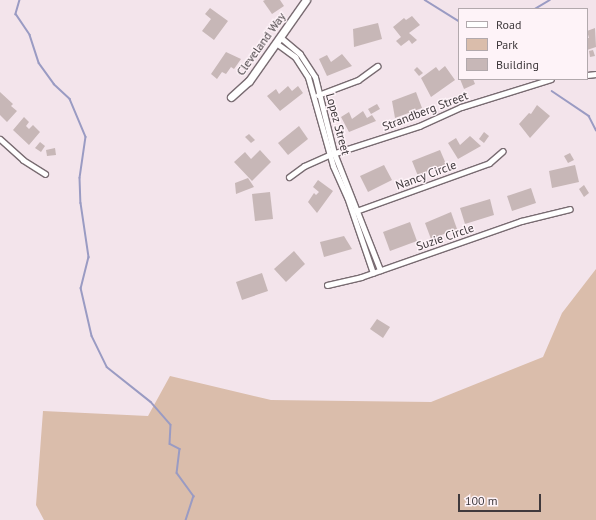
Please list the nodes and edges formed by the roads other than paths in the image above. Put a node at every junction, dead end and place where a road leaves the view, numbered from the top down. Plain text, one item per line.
1 (306, 0) edge
2 (278, 40) junction
3 (377, 66) dead end
4 (548, 80) edge
5 (318, 95) junction
6 (231, 97) dead end
7 (0, 139) edge
8 (504, 151) dead end
9 (332, 154) junction
10 (45, 174) dead end
11 (288, 177) dead end
12 (570, 209) dead end
13 (358, 210) junction
14 (353, 212) junction
15 (380, 270) junction
16 (373, 273) junction
17 (327, 284) dead end

1 - 2 street, Cleveland Way
2 - 5 street, Lopez Street
2 - 6 street, Cleveland Way
3 - 5 street
4 - 9 street, Strandberg Street
5 - 9 street, Lopez Street
7 - 10 street
8 - 13 street, Nancy Circle
9 - 11 street, Strandberg Street
9 - 13 street, Lopez Street
9 - 14 street, Lopez Street
12 - 15 street, Suzie Circle
13 - 14 street, Nancy Circle
13 - 15 street, Lopez Street
14 - 16 street, Lopez Street
15 - 16 street, Suzie Circle
16 - 17 street, Suzie Circle

